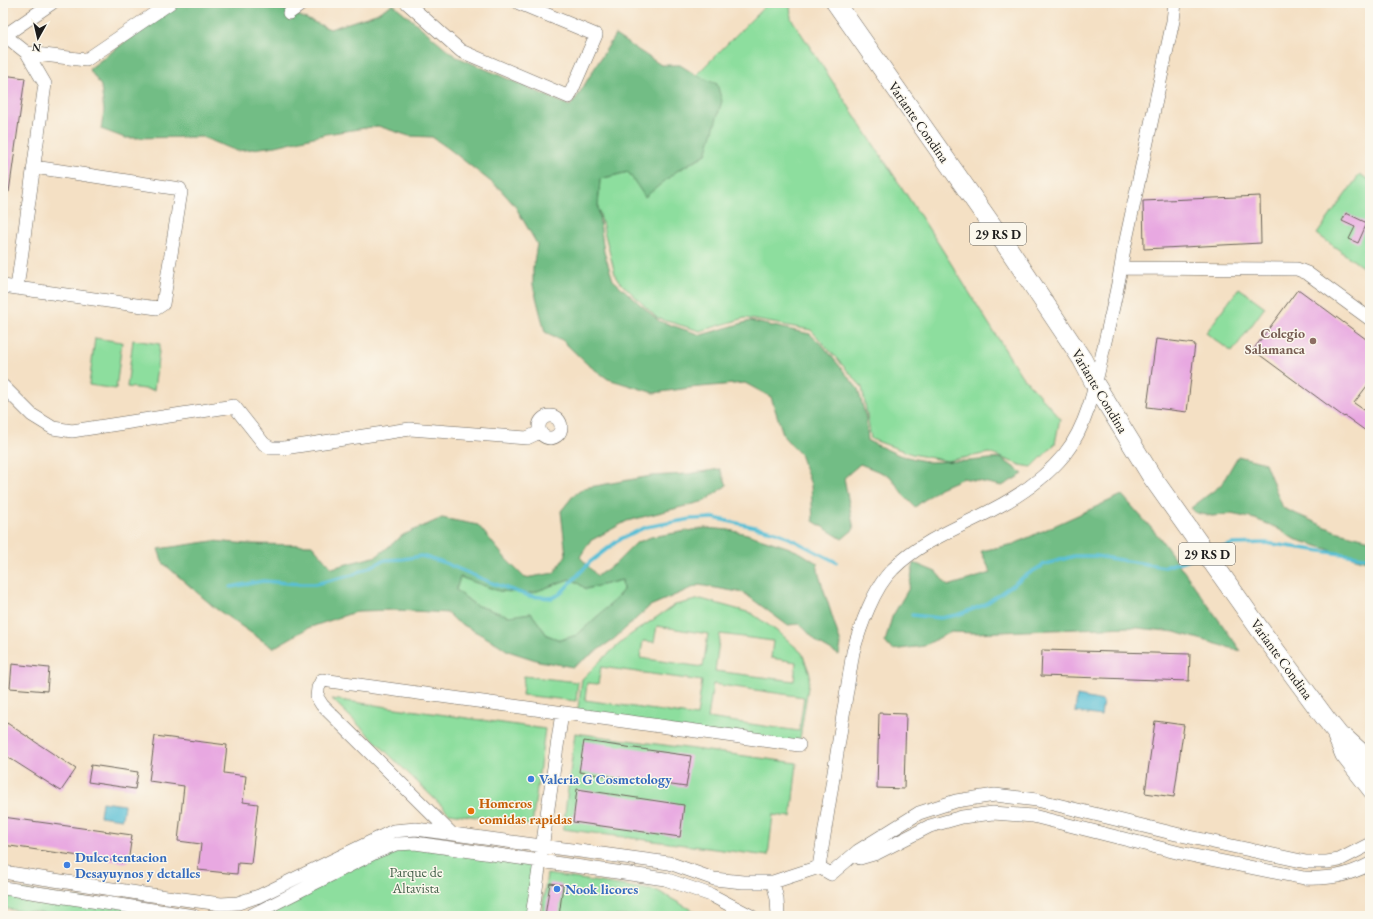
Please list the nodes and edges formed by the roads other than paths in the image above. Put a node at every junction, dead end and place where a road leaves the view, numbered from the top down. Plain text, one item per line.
1 (52, 3) edge
2 (170, 3) edge
3 (303, 3) edge
4 (407, 3) edge
5 (518, 3) edge
6 (836, 3) edge
7 (1174, 3) edge
8 (289, 13) dead end
9 (4, 35) edge
10 (27, 53) junction
11 (34, 167) junction
12 (1121, 268) junction
13 (3, 286) edge
14 (17, 288) junction
15 (1370, 320) edge
16 (1095, 384) junction
17 (3, 386) edge
18 (540, 432) dead end
19 (562, 712) junction
20 (1326, 719) junction
21 (799, 745) dead end
22 (1370, 757) edge
23 (1370, 774) edge
24 (1370, 792) edge
25 (451, 833) junction
26 (1370, 844) edge
27 (542, 845) junction
28 (855, 854) junction
29 (540, 861) junction
30 (1306, 862) junction
31 (1370, 864) edge
32 (819, 867) junction
33 (3, 872) edge
34 (1304, 878) junction
35 (773, 882) junction
36 (3, 888) edge
37 (144, 894) junction
38 (142, 912) edge
39 (194, 916) edge
40 (250, 916) edge
41 (532, 916) edge
42 (751, 916) edge
43 (778, 916) edge

1 - 9 street
2 - 10 street
3 - 8 street
4 - 5 street
6 - 16 highway, Variante Condina / 29 RS D
7 - 12 street
9 - 10 street
10 - 11 street
11 - 14 street
11 - 14 street
12 - 15 street
12 - 16 street
13 - 14 street
16 - 20 highway, Variante Condina / 29 RS D
16 - 32 street
17 - 18 street
19 - 21 street
19 - 25 street
19 - 27 street
20 - 22 street
20 - 23 highway, Variante Condina / 29 RS D
20 - 24 street
25 - 27 street
25 - 37 street
26 - 30 street
27 - 29 street
27 - 35 street
28 - 30 street
28 - 32 street
28 - 34 street
29 - 40 street
29 - 41 street
29 - 42 street
30 - 34 street
31 - 34 street
32 - 35 street
33 - 37 street
35 - 43 street
36 - 38 street
37 - 38 street
38 - 39 street

